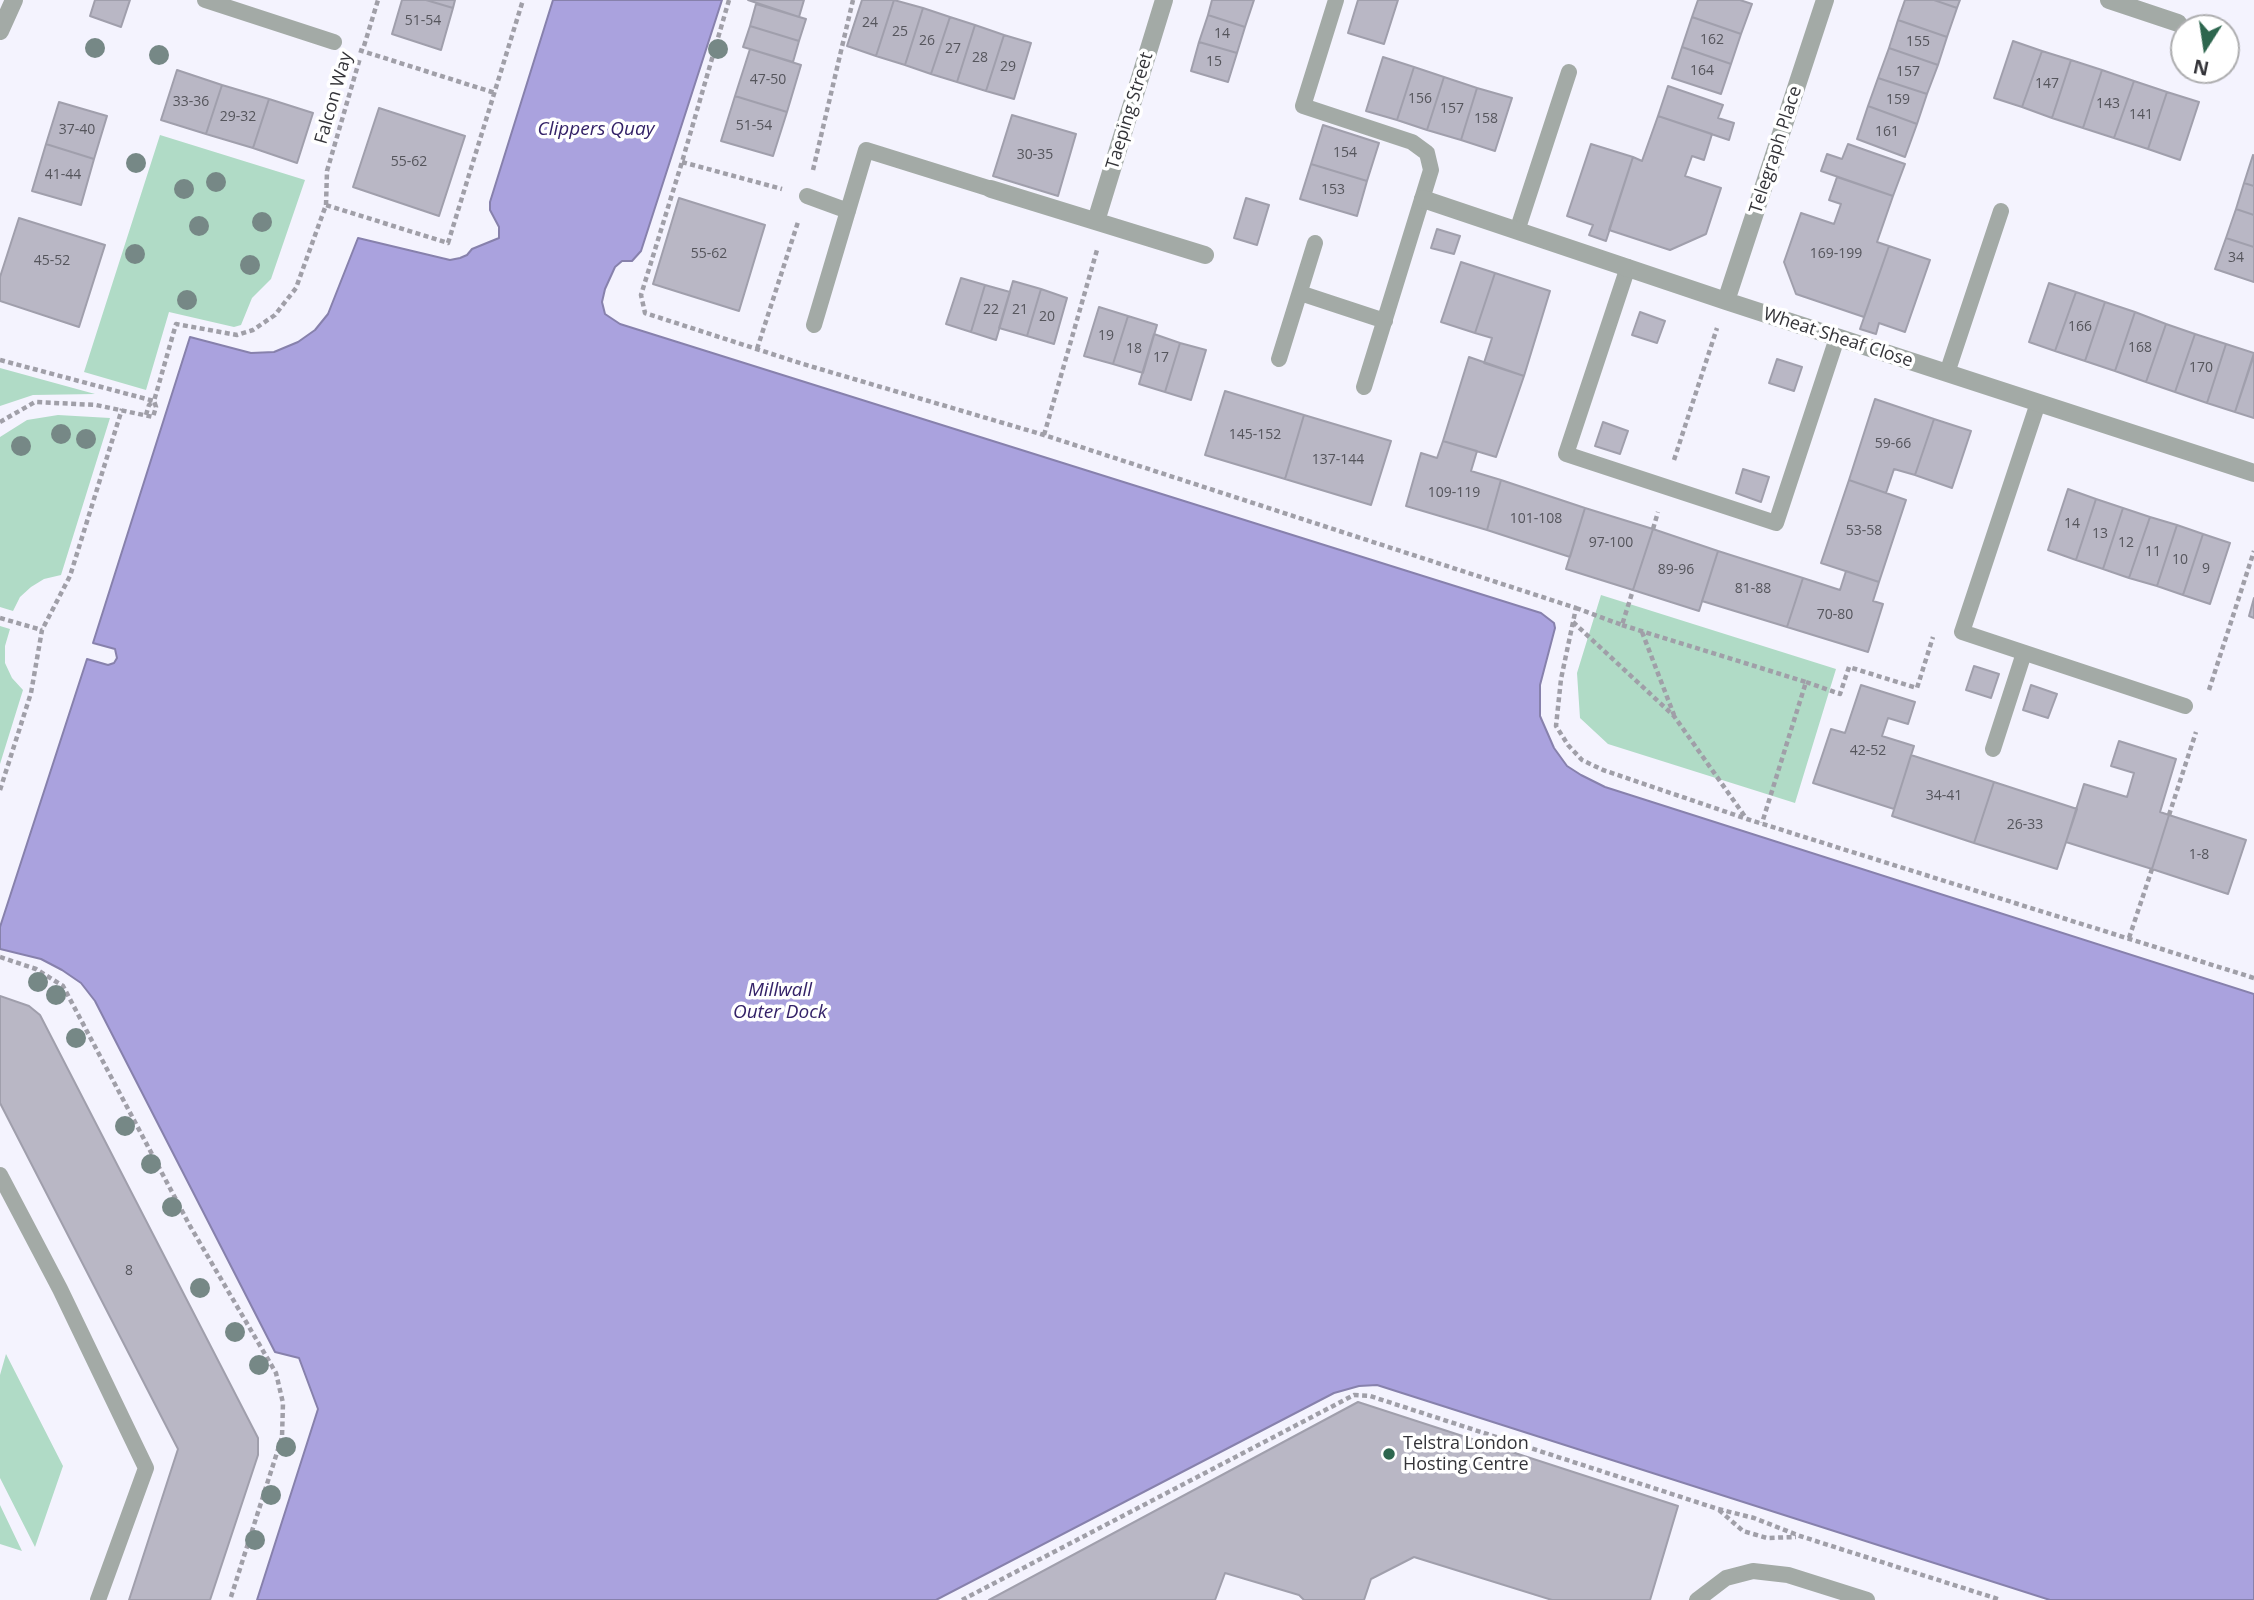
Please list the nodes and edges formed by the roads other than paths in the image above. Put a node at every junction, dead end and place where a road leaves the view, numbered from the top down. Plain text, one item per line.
1 (14, 0) edge
2 (205, 0) edge
3 (1164, 0) edge
4 (1336, 0) edge
5 (1825, 0) edge
6 (2109, 0) edge
7 (2170, 20) edge
8 (0, 31) edge
9 (334, 42) dead end
10 (1569, 72) dead end
11 (991, 189) joint
12 (807, 196) road end
13 (1423, 199) junction
14 (848, 211) junction
15 (2001, 211) dead end
16 (1096, 222) junction
17 (1517, 231) junction
18 (1315, 243) dead end
19 (1205, 255) dead end
20 (1628, 267) junction
21 (1300, 293) junction
22 (1726, 301) junction
23 (1385, 321) junction
24 (814, 326) dead end
25 (1837, 338) junction
26 (1279, 359) dead end
27 (1947, 373) junction
28 (1364, 387) dead end
29 (2038, 403) junction
30 (2254, 473) edge
31 (2024, 653) junction
32 (2185, 706) dead end
33 (1993, 749) dead end
34 (0, 1175) edge
35 (98, 1600) edge
36 (1697, 1600) edge
37 (1867, 1600) edge

1 - 8 street
2 - 9 lane
3 - 16 street, Taeping Street
4 - 13 lane
5 - 22 street, Telegraph Place
6 - 7 street
10 - 17 lane
11 - 14 lane
11 - 16 street
12 - 14 lane
13 - 17 street, Wheat Sheaf Close
13 - 23 lane
14 - 24 lane
15 - 27 lane
16 - 19 street
17 - 20 street, Wheat Sheaf Close
18 - 21 lane
20 - 22 street, Wheat Sheaf Close
20 - 25 lane
21 - 23 lane
21 - 26 lane
22 - 25 street, Wheat Sheaf Close
23 - 28 lane
25 - 27 street, Wheat Sheaf Close
27 - 29 street, Wheat Sheaf Close
29 - 30 street, Wheat Sheaf Close
29 - 31 lane
31 - 32 lane
31 - 33 lane
34 - 35 lane
36 - 37 lane

